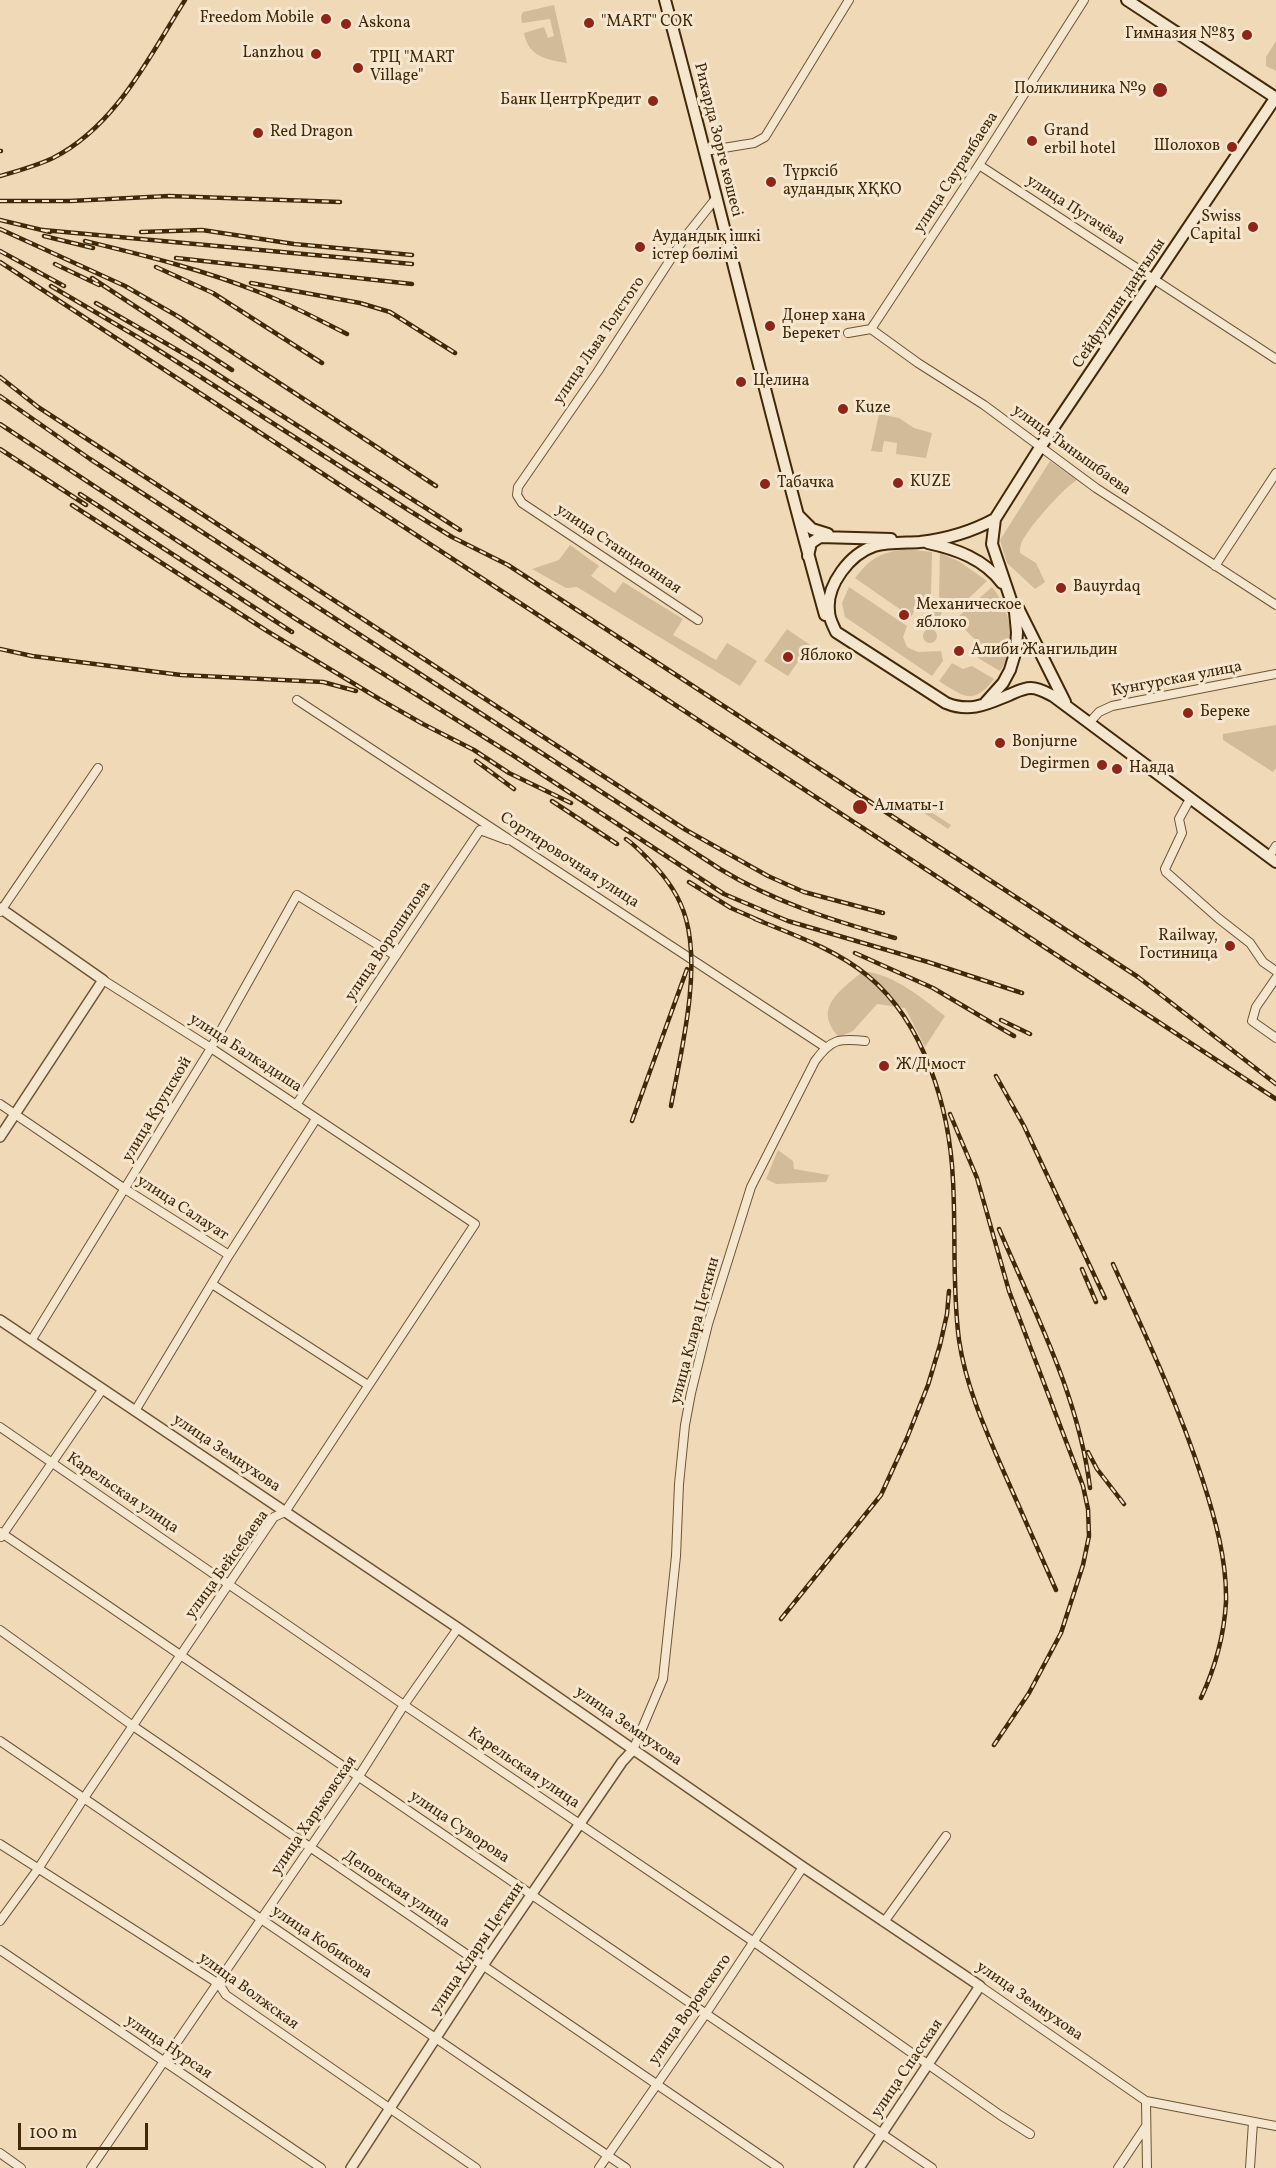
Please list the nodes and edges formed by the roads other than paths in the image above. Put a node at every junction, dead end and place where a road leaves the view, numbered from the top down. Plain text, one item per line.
1 (665, 0) edge
2 (849, 0) edge
3 (1084, 0) edge
4 (1127, 0) edge
5 (1274, 100) edge
6 (705, 151) junction
7 (979, 165) junction
8 (717, 197) junction
9 (1155, 279) junction
10 (871, 329) junction
11 (848, 333) dead end
12 (1276, 359) edge
13 (1041, 446) junction
14 (1276, 473) edge
15 (522, 503) joint
16 (795, 507) junction
17 (995, 519) junction
18 (843, 536) junction
19 (920, 542) junction
20 (808, 556) junction
21 (1215, 566) junction
22 (1008, 592) junction
23 (1276, 605) edge
24 (698, 620) dead end
25 (836, 632) junction
26 (1276, 674) edge
27 (297, 699) dead end
28 (981, 706) junction
29 (1067, 706) junction
30 (1089, 723) junction
31 (98, 768) dead end
32 (1190, 799) junction
33 (520, 844) junction
34 (1276, 846) edge
35 (1273, 860) edge
36 (1, 909) edge
37 (396, 956) junction
38 (1276, 971) edge
39 (1276, 978) edge
40 (103, 980) junction
41 (1276, 1038) edge
42 (865, 1041) dead end
43 (825, 1047) junction
44 (211, 1048) junction
45 (0, 1104) edge
46 (296, 1105) junction
47 (15, 1113) junction
48 (316, 1119) junction
49 (0, 1137) edge
50 (125, 1189) junction
51 (475, 1224) joint
52 (230, 1255) junction
53 (212, 1284) junction
54 (0, 1320) edge
55 (31, 1341) junction
56 (368, 1385) junction
57 (102, 1390) junction
58 (135, 1411) junction
59 (0, 1427) edge
60 (53, 1463) junction
61 (285, 1512) junction
62 (1, 1535) edge
63 (228, 1583) junction
64 (458, 1628) junction
65 (0, 1630) edge
66 (181, 1656) junction
67 (404, 1705) junction
68 (133, 1726) junction
69 (0, 1741) edge
70 (633, 1750) junction
71 (359, 1776) junction
72 (84, 1798) junction
73 (581, 1825) junction
74 (946, 1836) dead end
75 (0, 1844) edge
76 (310, 1848) junction
77 (803, 1867) junction
78 (38, 1869) junction
79 (533, 1894) junction
80 (262, 1918) junction
81 (0, 1921) edge
82 (884, 1922) junction
83 (754, 1942) junction
84 (0, 1950) edge
85 (484, 1964) junction
86 (219, 1984) junction
87 (980, 1986) junction
88 (705, 2015) junction
89 (436, 2038) junction
90 (164, 2061) junction
91 (930, 2064) junction
92 (656, 2084) junction
93 (1146, 2101) junction
94 (390, 2107) junction
95 (1253, 2122) junction
96 (1147, 2125) junction
97 (1276, 2126) edge
98 (882, 2134) junction
99 (1030, 2134) dead end
100 (0, 2153) edge
101 (608, 2156) junction
102 (21, 2168) edge
103 (92, 2168) edge
104 (321, 2168) edge
105 (351, 2168) edge
106 (476, 2168) edge
107 (599, 2168) edge
108 (626, 2168) edge
109 (779, 2168) edge
110 (859, 2168) edge
111 (932, 2168) edge
112 (1118, 2168) edge
113 (1147, 2168) edge
114 (1250, 2168) edge

1 - 6 main road, Рихарда Зорге көшесі
2 - 6 street
3 - 7 street, улица Сауранбаева
4 - 5 main road
5 - 9 main road, Сейфуллин даңғылы
6 - 8 main road, Рихарда Зорге көшесі
7 - 9 street, улица Пугачёва
7 - 10 street, улица Сауранбаева
8 - 15 street, улица Льва Толстого
8 - 16 main road, Рихарда Зорге көшесі
9 - 12 street, улица Пугачёва
9 - 13 main road, Сейфуллин даңғылы
10 - 11 street
10 - 13 street, улица Тынышбаева
13 - 17 main road, Сейфуллин даңғылы
13 - 21 street, улица Тынышбаева
14 - 21 street
15 - 24 street, улица Станционная
16 - 18 main road
16 - 20 main road, Рихарда Зорге көшесі
17 - 19 main road
17 - 22 main road, Сейфуллин даңғылы
18 - 19 main road
18 - 20 main road
19 - 22 main road
19 - 25 main road
20 - 25 main road, Рихарда Зорге көшесі
21 - 23 street, улица Тынышбаева
22 - 28 main road
22 - 29 main road
25 - 28 main road
26 - 30 street, Кунгурская улица
27 - 33 street, Сортировочная улица
28 - 29 main road
29 - 30 main road
30 - 32 main road
31 - 36 street
32 - 35 main road
32 - 38 street
33 - 37 street, улица Ворошилова
33 - 43 street, Сортировочная улица
34 - 35 street
36 - 40 street, улица Балкадиша
37 - 44 street, улица Крупской
37 - 46 street, улица Ворошилова
39 - 41 street
40 - 44 street, улица Балкадиша
40 - 47 street
42 - 43 street
43 - 70 street, улица Клара Цеткин
44 - 46 street, улица Балкадиша
44 - 50 street, улица Крупской
45 - 47 street, улица Салауат
46 - 48 street, улица Балкадиша
47 - 49 street
47 - 50 street, улица Салауат
48 - 51 street, улица Балкадиша
48 - 52 street
50 - 52 street, улица Салауат
50 - 55 street, улица Крупской
51 - 56 street, улица Бейсебаева
52 - 53 street
53 - 56 street
53 - 58 street
54 - 55 street, улица Земнухова
55 - 57 street, улица Земнухова
56 - 61 street, улица Бейсебаева
57 - 58 street, улица Земнухова
57 - 60 street
58 - 61 street, улица Земнухова
59 - 60 street, Карельская улица
60 - 62 street
60 - 63 street, Карельская улица
61 - 63 street, улица Бейсебаева
61 - 64 street, улица Земнухова
62 - 66 street, улица Суворова
63 - 66 street, улица Бейсебаева
63 - 67 street, Карельская улица
64 - 67 street, улица Харьковская
64 - 70 street, улица Земнухова
65 - 68 street, Деповская улица
66 - 68 street, улица Бейсебаева
66 - 71 street, улица Суворова
67 - 71 street, улица Харьковская
67 - 73 street, Карельская улица
68 - 72 street, улица Бейсебаева
68 - 76 street, Деповская улица
69 - 72 street, улица Кобикова
70 - 73 street, улица Клары Цеткин
70 - 77 street, улица Земнухова
71 - 76 street, улица Харьковская
71 - 79 street, улица Суворова
72 - 78 street, улица Бейсебаева
72 - 80 street, улица Кобикова
73 - 79 street, улица Клары Цеткин
73 - 83 street, Карельская улица
74 - 82 street
75 - 78 street, улица Волжская
76 - 80 street, улица Харьковская
76 - 85 street, Деповская улица
77 - 82 street, улица Земнухова
77 - 83 street, улица Воровского
78 - 81 street, улица Бейсебаева
78 - 86 street, улица Волжская
79 - 85 street, улица Клары Цеткин
79 - 88 street, улица Суворова
80 - 86 street, улица Харьковская
80 - 89 street, улица Кобикова
82 - 87 street, улица Земнухова
83 - 88 street, улица Воровского
83 - 91 street, Карельская улица
84 - 90 street, улица Нурсая
85 - 89 street, улица Клары Цеткин
85 - 92 street, Деповская улица
86 - 90 street, улица Харьковская
86 - 94 street, улица Волжская
87 - 91 street, улица Спасская
87 - 93 street, улица Земнухова
88 - 92 street, улица Воровского
88 - 98 street, улица Суворова
89 - 94 street, улица Клары Цеткин
89 - 101 street, улица Кобикова
90 - 103 street, улица Харьковская
90 - 104 street, улица Нурсая
91 - 98 street, улица Спасская
91 - 99 street, Карельская улица
92 - 101 street, улица Воровского
92 - 109 street, Деповская улица
93 - 95 street, улица Земнухова
93 - 96 street
94 - 105 street, улица Клары Цеткин
94 - 106 street, улица Волжская
95 - 97 street, улица Земнухова
95 - 114 street
96 - 112 street
96 - 113 street
98 - 110 street, улица Спасская
98 - 111 street, улица Суворова
100 - 102 street
101 - 107 street, улица Воровского
101 - 108 street, улица Кобикова

